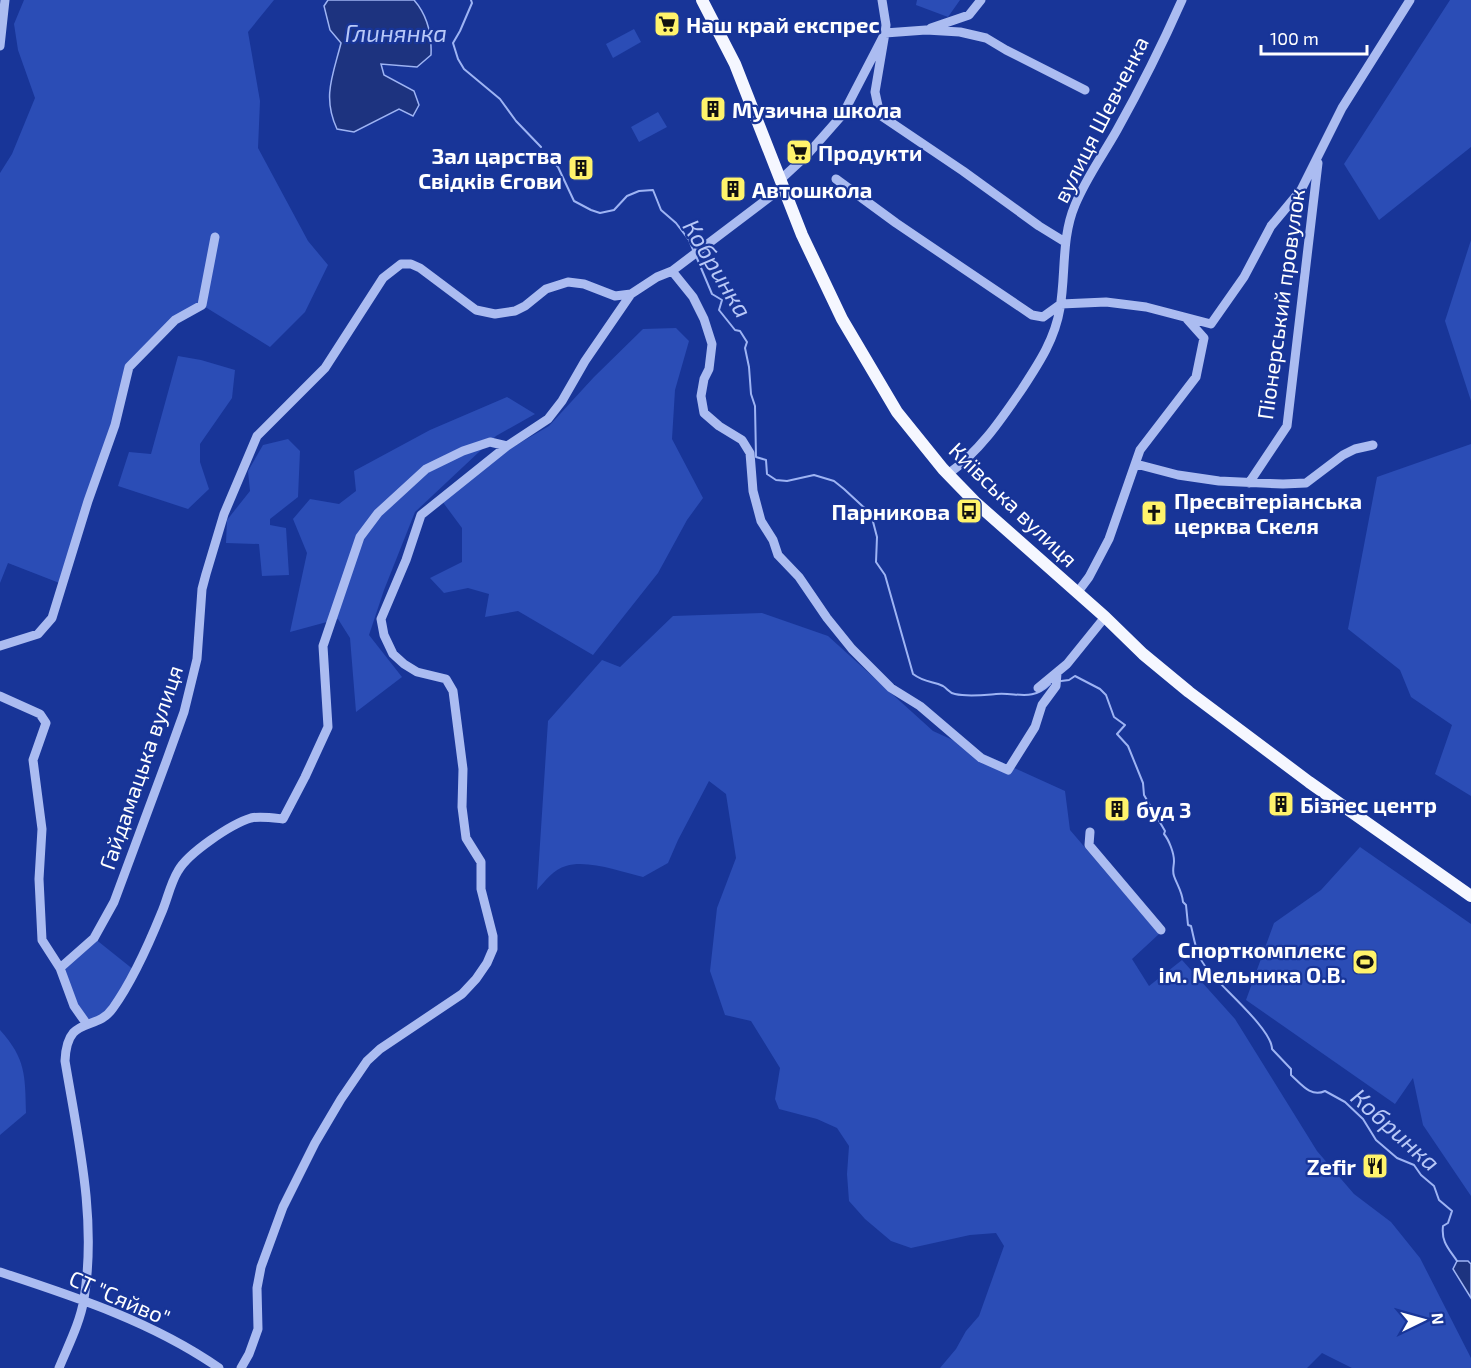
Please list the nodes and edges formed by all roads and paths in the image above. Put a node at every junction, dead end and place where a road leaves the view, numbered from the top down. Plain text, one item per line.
1 (5, 0) edge
2 (702, 0) edge
3 (882, 0) edge
4 (981, 0) edge
5 (1182, 0) edge
6 (1410, 0) edge
7 (926, 30) junction
8 (885, 33) junction
9 (0, 46) edge
10 (1085, 90) dead end
11 (1319, 157) junction
12 (836, 179) dead end
13 (782, 184) junction
14 (215, 237) dead end
15 (1065, 242) junction
16 (672, 271) junction
17 (631, 294) junction
18 (1061, 304) junction
19 (1187, 319) junction
20 (1373, 445) dead end
21 (507, 446) junction
22 (1136, 464) junction
23 (948, 474) junction
24 (1249, 483) junction
25 (1077, 592) junction
26 (1105, 617) junction
27 (0, 646) edge
28 (1057, 679) junction
29 (1038, 688) dead end
30 (0, 696) edge
31 (1090, 832) dead end
32 (1471, 896) edge
33 (1161, 930) dead end
34 (60, 968) junction
35 (87, 1023) junction
36 (0, 1272) edge
37 (84, 1299) junction
38 (58, 1368) edge
39 (219, 1368) edge
40 (241, 1368) edge

1 - 9 street
2 - 13 main road, Київська вулиця
3 - 8 street
4 - 7 street
5 - 15 street, вулиця Шевченка
6 - 11 street
7 - 8 street
7 - 10 street
8 - 13 street
8 - 15 street
11 - 19 street
11 - 24 street, Піонерський провулок
12 - 18 street
13 - 16 street
13 - 23 main road, Київська вулиця
14 - 27 street
15 - 18 street, вулиця Шевченка
16 - 17 street
16 - 28 street
17 - 21 street
17 - 34 street, Гайдамацька вулиця
18 - 19 street
18 - 23 street, вулиця Шевченка
19 - 22 street
20 - 24 street
21 - 35 street
21 - 40 street
22 - 24 street
22 - 25 street
23 - 25 main road, Київська вулиця
25 - 26 main road, Київська вулиця
26 - 28 street
26 - 32 main road, Київська вулиця
28 - 29 street
30 - 34 street
31 - 33 street
34 - 35 street
35 - 37 street
36 - 37 street, СТ "Сяйво"
37 - 38 street
37 - 39 street, СТ "Сяйво"

